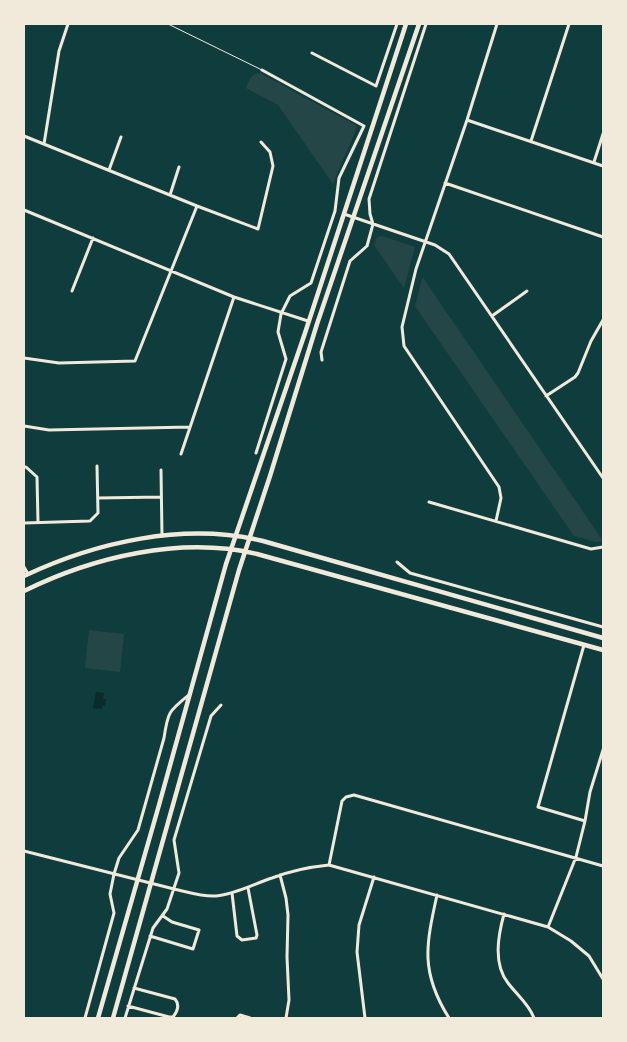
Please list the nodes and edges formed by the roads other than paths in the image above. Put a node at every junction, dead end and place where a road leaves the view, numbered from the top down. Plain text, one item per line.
1 (68, 24) edge
2 (168, 24) edge
3 (397, 24) edge
4 (406, 24) edge
5 (418, 24) edge
6 (426, 24) edge
7 (497, 24) edge
8 (569, 24) edge
9 (312, 53) dead end
10 (262, 70) joint
11 (467, 120) junction
12 (603, 134) edge
13 (24, 136) edge
14 (120, 137) dead end
15 (530, 141) junction
16 (261, 142) dead end
17 (44, 144) junction
18 (594, 162) junction
19 (603, 166) edge
20 (179, 167) dead end
21 (109, 170) junction
22 (445, 183) junction
23 (170, 195) junction
24 (197, 206) junction
25 (24, 210) edge
26 (344, 214) junction
27 (354, 218) junction
28 (374, 224) junction
29 (603, 237) edge
30 (93, 238) junction
31 (425, 242) junction
32 (172, 270) junction
33 (72, 291) dead end
34 (527, 291) dead end
35 (234, 297) junction
36 (282, 314) junction
37 (492, 316) junction
38 (603, 320) edge
39 (308, 321) junction
40 (317, 324) junction
41 (24, 358) edge
42 (322, 360) dead end
43 (546, 396) junction
44 (24, 426) edge
45 (190, 428) junction
46 (256, 453) dead end
47 (181, 454) dead end
48 (98, 466) dead end
49 (24, 467) edge
50 (161, 470) dead end
51 (603, 478) edge
52 (161, 497) junction
53 (98, 498) junction
54 (429, 502) dead end
55 (496, 521) junction
56 (38, 522) junction
57 (24, 523) edge
58 (162, 536) junction
59 (236, 536) junction
60 (250, 538) junction
61 (603, 547) edge
62 (230, 550) junction
63 (245, 552) junction
64 (397, 562) dead end
65 (24, 567) edge
66 (26, 575) edge
67 (24, 591) edge
68 (603, 626) edge
69 (603, 638) edge
70 (584, 644) junction
71 (603, 650) edge
72 (190, 694) junction
73 (221, 705) dead end
74 (603, 750) edge
75 (585, 821) junction
76 (24, 851) edge
77 (576, 857) junction
78 (329, 865) junction
79 (603, 866) edge
80 (114, 874) junction
81 (280, 875) junction
82 (374, 877) junction
83 (138, 880) junction
84 (150, 884) junction
85 (248, 888) junction
86 (174, 889) junction
87 (232, 893) junction
88 (436, 895) junction
89 (504, 914) junction
90 (163, 916) junction
91 (548, 926) junction
92 (150, 936) junction
93 (603, 979) edge
94 (134, 988) junction
95 (128, 1006) junction
96 (85, 1018) edge
97 (98, 1018) edge
98 (113, 1018) edge
99 (125, 1018) edge
100 (237, 1018) edge
101 (250, 1018) edge
102 (286, 1018) edge
103 (365, 1018) edge
104 (449, 1018) edge
105 (534, 1018) edge

1 - 17 street
2 - 10 lane
3 - 9 street
4 - 26 main road
5 - 27 main road
6 - 28 street
7 - 11 street
8 - 15 street
10 - 36 street
11 - 15 street
11 - 22 street
12 - 18 street
13 - 17 street
14 - 21 street
15 - 18 street
16 - 24 street
17 - 21 street
18 - 19 street
20 - 23 street
21 - 23 street
22 - 29 street
22 - 31 street
23 - 24 street
24 - 32 street
25 - 30 street
26 - 27 street
26 - 39 main road
27 - 28 street
27 - 40 main road
28 - 31 street
28 - 42 street
30 - 32 street
30 - 33 street
31 - 37 street
31 - 55 street
32 - 35 street
32 - 41 street
34 - 37 street
35 - 36 street
35 - 45 street
36 - 39 street
36 - 46 street
37 - 43 street
38 - 43 street
39 - 40 main road
39 - 59 main road
40 - 60 main road
43 - 51 street
44 - 45 street
45 - 47 street
48 - 53 street
49 - 56 street
50 - 52 street
52 - 53 street
52 - 58 street
53 - 56 street
54 - 55 street
55 - 61 street
56 - 57 street
58 - 59 main road
58 - 66 main road
59 - 60 main road
59 - 62 main road
60 - 63 main road
60 - 69 main road
62 - 63 main road
62 - 67 main road
62 - 72 main road
63 - 70 main road
63 - 84 main road
64 - 68 street
65 - 66 street
70 - 71 main road
70 - 75 street
72 - 80 street
72 - 83 main road
73 - 86 street
74 - 75 street
75 - 77 street
76 - 80 street
77 - 78 street
77 - 79 street
77 - 91 street
78 - 81 street
78 - 82 street
80 - 83 street
80 - 96 street
81 - 85 street
81 - 102 street
82 - 88 street
82 - 103 street
83 - 84 street
83 - 97 main road
84 - 86 street
84 - 98 main road
85 - 87 street
85 - 87 street
86 - 87 street
86 - 90 street
88 - 89 street
88 - 104 street
89 - 91 street
89 - 105 street
90 - 92 street
90 - 92 street
91 - 93 street
92 - 94 street
94 - 95 street
94 - 95 street
95 - 99 street
100 - 101 street

